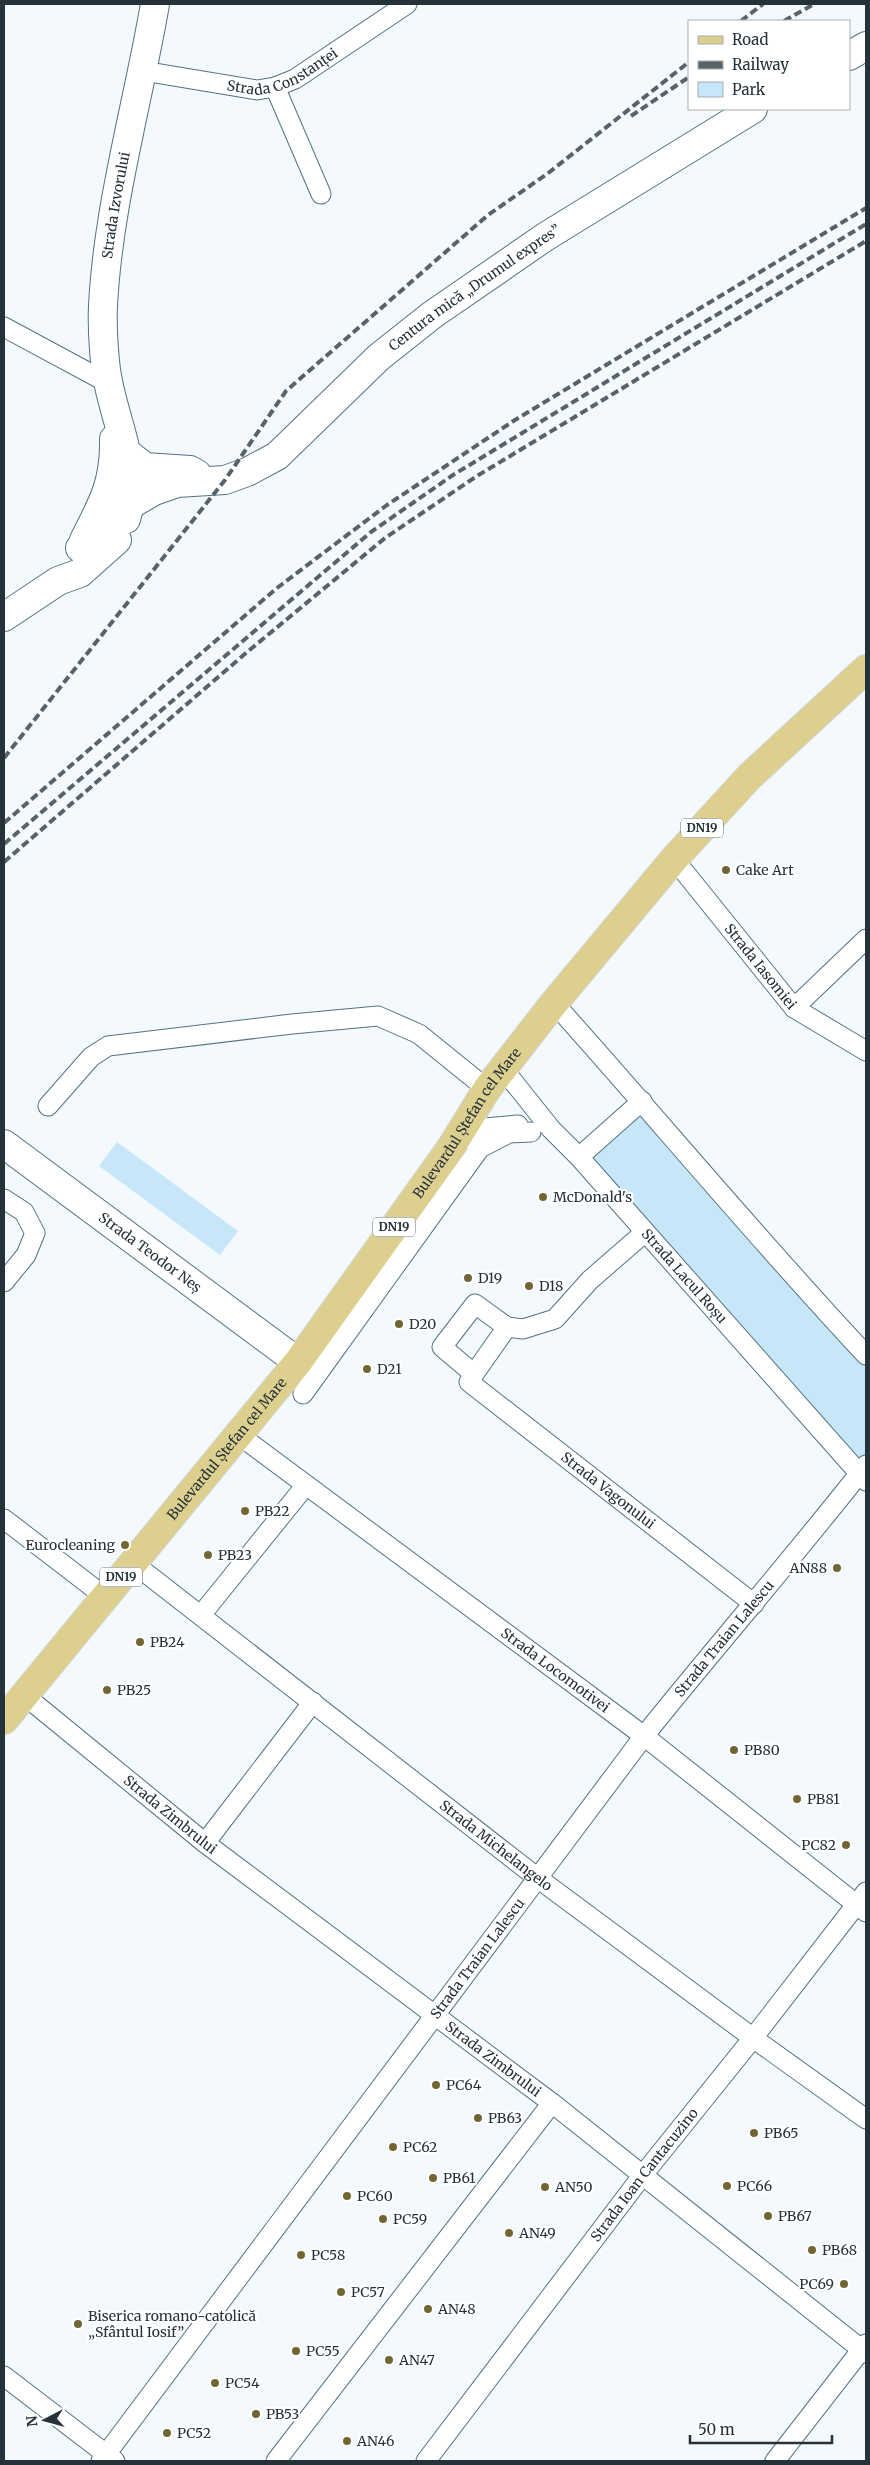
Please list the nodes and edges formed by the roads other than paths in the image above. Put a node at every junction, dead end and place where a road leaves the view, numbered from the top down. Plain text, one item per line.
1 (154, 4) edge
2 (406, 4) edge
3 (866, 46) edge
4 (850, 55) edge
5 (143, 71) junction
6 (275, 87) junction
7 (751, 110) edge
8 (321, 194) dead end
9 (4, 327) edge
10 (111, 396) junction
11 (126, 452) junction
12 (209, 481) junction
13 (130, 504) junction
14 (120, 538) junction
15 (80, 548) junction
16 (58, 581) junction
17 (4, 617) edge
18 (866, 669) edge
19 (674, 859) junction
20 (866, 938) edge
21 (554, 1003) junction
22 (794, 1008) junction
23 (866, 1051) edge
24 (496, 1080) junction
25 (642, 1101) junction
26 (48, 1106) dead end
27 (551, 1129) junction
28 (531, 1132) dead end
29 (4, 1144) edge
30 (450, 1149) junction
31 (579, 1156) junction
32 (4, 1199) edge
33 (644, 1233) junction
34 (4, 1282) edge
35 (507, 1327) junction
36 (866, 1355) edge
37 (298, 1362) junction
38 (474, 1374) junction
39 (303, 1394) dead end
40 (240, 1435) junction
41 (864, 1473) edge
42 (306, 1485) junction
43 (4, 1519) edge
44 (133, 1563) junction
45 (104, 1596) junction
46 (754, 1604) junction
47 (202, 1615) junction
48 (24, 1695) junction
49 (313, 1702) junction
50 (4, 1720) edge
51 (644, 1736) junction
52 (205, 1843) junction
53 (539, 1879) junction
54 (863, 1903) edge
55 (434, 2016) junction
56 (753, 2038) junction
57 (552, 2104) junction
58 (866, 2119) edge
59 (642, 2176) junction
60 (865, 2349) edge
61 (4, 2376) edge
62 (108, 2459) edge
63 (276, 2461) edge
64 (426, 2461) edge
65 (775, 2461) edge

1 - 5 main road, Strada Izvorului
2 - 6 street, Strada Constanței
3 - 4 main road
5 - 6 street, Strada Constanței
5 - 10 main road, Strada Izvorului
6 - 8 street
7 - 12 main road, Centura mică „Drumul expres”
9 - 10 street
10 - 11 main road, Strada Izvorului
10 - 15 main road, Strada Izvorului
11 - 12 main road
11 - 13 main road, Strada Izvorului
12 - 13 main road, Centura mică „Drumul expres”
12 - 14 main road, Centura mică „Drumul expres”
13 - 14 main road, Strada Izvorului
13 - 15 main road, Centura mică „Drumul expres”
14 - 16 main road, Strada Izvorului
15 - 16 main road, Strada Izvorului
16 - 17 main road, Strada Izvorului
18 - 19 main road, Bulevardul Ștefan cel Mare / DN19
19 - 21 main road, Bulevardul Ștefan cel Mare / DN19
19 - 22 street, Strada Iasomiei
20 - 22 street
21 - 24 main road, Bulevardul Ștefan cel Mare / DN19
21 - 25 street
22 - 23 street, Strada Iasomiei
24 - 26 street, Strada Lacul Roșu
24 - 27 street, Strada Lacul Roșu
24 - 30 main road, Bulevardul Ștefan cel Mare / DN19
25 - 31 street
25 - 36 street
27 - 30 street
27 - 31 street, Strada Lacul Roșu
28 - 39 street
29 - 37 main road, Strada Teodor Neș
30 - 37 main road, Bulevardul Ștefan cel Mare / DN19
31 - 33 street, Strada Lacul Roșu
32 - 34 street
33 - 35 street
33 - 41 street, Strada Lacul Roșu
35 - 38 street
35 - 38 street, Strada Vagonului
37 - 40 main road, Bulevardul Ștefan cel Mare / DN19
38 - 46 street, Strada Vagonului
40 - 42 street, Strada Locomotivei
40 - 44 main road, Bulevardul Ștefan cel Mare / DN19
41 - 46 street, Strada Traian Lalescu
42 - 47 street
42 - 51 street, Strada Locomotivei
43 - 45 street
44 - 45 main road, Bulevardul Ștefan cel Mare / DN19
44 - 47 street, Strada Michelangelo
45 - 48 main road, Bulevardul Ștefan cel Mare / DN19
46 - 51 street, Strada Traian Lalescu
47 - 49 street, Strada Michelangelo
48 - 50 main road, Bulevardul Ștefan cel Mare / DN19
48 - 52 street, Strada Zimbrului
49 - 52 street
49 - 53 street, Strada Michelangelo
51 - 53 street, Strada Traian Lalescu
51 - 54 street, Strada Locomotivei
52 - 55 street, Strada Zimbrului
53 - 55 street, Strada Traian Lalescu
53 - 56 street, Strada Michelangelo
54 - 56 street, Strada Ioan Cantacuzino
55 - 57 street, Strada Zimbrului
55 - 62 street, Strada Traian Lalescu
56 - 58 street, Strada Michelangelo
56 - 59 street, Strada Ioan Cantacuzino
57 - 59 street, Strada Zimbrului
57 - 63 street
59 - 60 street, Strada Zimbrului
59 - 64 street, Strada Ioan Cantacuzino
60 - 65 street
61 - 62 street

